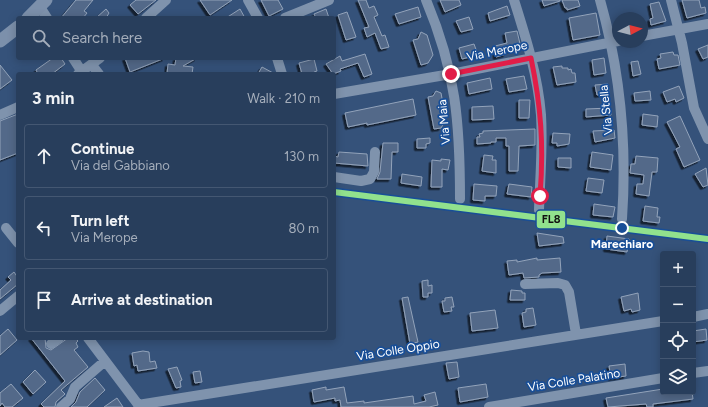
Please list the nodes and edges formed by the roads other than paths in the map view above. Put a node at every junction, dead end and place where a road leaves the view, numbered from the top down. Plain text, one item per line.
1 (166, 0) edge
2 (248, 0) edge
3 (328, 0) edge
4 (426, 0) edge
5 (514, 0) edge
6 (600, 0) edge
7 (670, 0) edge
8 (43, 3) edge
9 (30, 16) edge
10 (46, 16) edge
11 (148, 16) edge
12 (257, 16) edge
13 (290, 16) edge
14 (708, 24) edge
15 (16, 29) edge
16 (679, 30) junction
17 (648, 35) edge
18 (612, 36) edge
19 (0, 42) edge
20 (612, 42) edge
21 (615, 48) edge
22 (531, 58) junction
23 (74, 60) edge
24 (277, 60) edge
25 (96, 61) edge
26 (80, 72) edge
27 (81, 72) edge
28 (99, 72) edge
29 (281, 72) edge
30 (451, 74) junction
31 (336, 94) edge
32 (16, 108) edge
33 (0, 116) edge
34 (708, 139) edge
35 (374, 152) dead end
36 (336, 177) edge
37 (460, 199) dead end
38 (540, 210) dead end
39 (622, 219) dead end
40 (6, 228) dead end
41 (16, 240) edge
42 (525, 284) dead end
43 (16, 298) edge
44 (0, 310) edge
45 (708, 314) edge
46 (696, 316) edge
47 (660, 321) edge
48 (576, 334) junction
49 (89, 340) edge
50 (105, 361) junction
51 (708, 371) edge
52 (696, 373) edge
53 (660, 378) edge
54 (139, 406) edge
55 (61, 407) edge
56 (489, 407) edge

1 - 11 street
2 - 12 street
3 - 13 street
4 - 30 street, Via Maia
5 - 22 street
6 - 18 street, Via Stella
7 - 16 street
8 - 9 main road
8 - 10 street
14 - 16 street
15 - 19 main road
16 - 17 street
16 - 34 street
20 - 22 street, Via Merope
21 - 39 street, Via Stella
22 - 30 street, Via Merope
22 - 38 street
23 - 26 street
24 - 29 street
25 - 27 street
25 - 28 street
30 - 31 street, Via Merope
30 - 37 street, Via Maia
32 - 33 street
35 - 36 street
40 - 41 street
42 - 48 street
43 - 44 street
45 - 46 street
47 - 48 street, Via Colle Oppio
48 - 54 street, Via Colle Oppio
49 - 50 street
50 - 54 street
50 - 55 street
51 - 52 street
53 - 56 street, Via Colle Palatino

